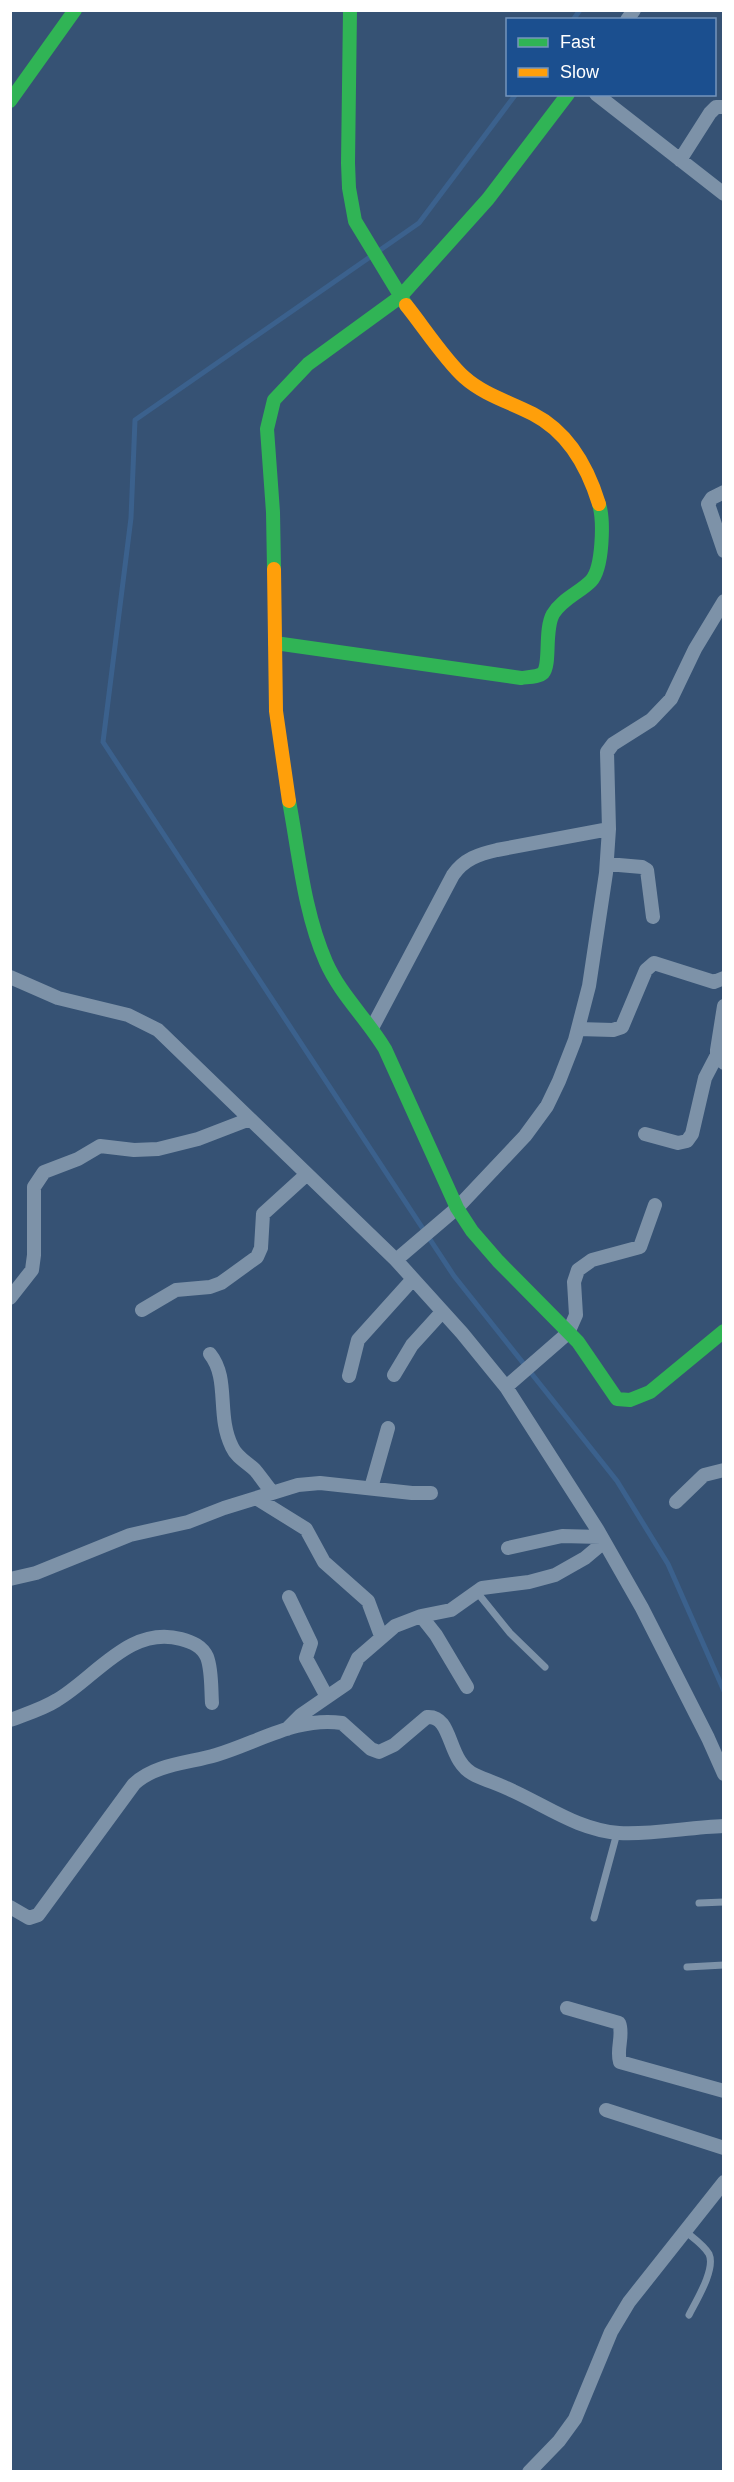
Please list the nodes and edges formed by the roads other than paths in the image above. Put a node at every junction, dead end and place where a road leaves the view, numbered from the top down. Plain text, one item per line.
1 (75, 10) edge
2 (350, 10) edge
3 (566, 96) edge
4 (599, 96) edge
5 (10, 101) edge
6 (723, 107) edge
7 (680, 160) junction
8 (723, 194) edge
9 (400, 297) junction
10 (723, 492) edge
11 (723, 551) edge
12 (723, 601) edge
13 (275, 643) junction
14 (609, 830) junction
15 (607, 864) junction
16 (653, 917) dead end
17 (10, 978) edge
18 (723, 978) edge
19 (723, 1006) edge
20 (372, 1028) junction
21 (578, 1029) junction
22 (720, 1059) edge
23 (250, 1119) junction
24 (645, 1134) dead end
25 (307, 1174) junction
26 (655, 1205) dead end
27 (452, 1212) junction
28 (400, 1257) junction
29 (413, 1280) junction
30 (10, 1298) edge
31 (142, 1310) dead end
32 (442, 1312) junction
33 (568, 1333) junction
34 (722, 1337) edge
35 (210, 1354) dead end
36 (394, 1375) dead end
37 (349, 1376) dead end
38 (506, 1387) junction
39 (388, 1428) dead end
40 (723, 1470) edge
41 (371, 1488) junction
42 (272, 1492) junction
43 (431, 1492) dead end
44 (256, 1497) junction
45 (676, 1502) dead end
46 (602, 1540) junction
47 (508, 1548) dead end
48 (10, 1579) edge
49 (476, 1591) junction
50 (289, 1597) dead end
51 (421, 1616) junction
52 (381, 1636) junction
53 (545, 1667) dead end
54 (467, 1687) dead end
55 (327, 1697) junction
56 (212, 1703) dead end
57 (10, 1720) edge
58 (287, 1729) junction
59 (723, 1774) edge
60 (723, 1826) edge
61 (617, 1833) junction
62 (723, 1902) edge
63 (699, 1903) dead end
64 (10, 1908) edge
65 (594, 1918) dead end
66 (723, 1965) edge
67 (687, 1967) dead end
68 (567, 2008) dead end
69 (723, 2091) edge
70 (606, 2110) dead end
71 (723, 2148) edge
72 (723, 2182) edge
73 (685, 2231) junction
74 (689, 2315) dead end
75 (530, 2472) edge

1 - 5 street
2 - 9 street
3 - 9 street
4 - 7 street
6 - 7 street
7 - 8 street
9 - 13 street
9 - 13 street
10 - 11 street
12 - 14 street
13 - 20 street
14 - 15 street
14 - 20 street
15 - 16 street
15 - 21 street
17 - 23 street
18 - 21 street
19 - 22 street
20 - 27 street
21 - 27 street
22 - 24 street
23 - 25 street
23 - 30 street
25 - 28 street
25 - 31 street
26 - 33 street
27 - 28 street
27 - 33 street
28 - 29 street
29 - 32 street
29 - 37 street
32 - 36 street
32 - 38 street
33 - 34 street
33 - 38 street
35 - 42 street
38 - 46 street
39 - 41 street
40 - 45 street
41 - 42 street
41 - 43 street
42 - 44 street
44 - 48 street
44 - 52 street
46 - 47 street
46 - 49 street
46 - 59 street
49 - 51 street
49 - 53 lane
50 - 55 street
51 - 52 street
51 - 54 street
52 - 55 street
55 - 58 street
56 - 57 street
58 - 61 street
58 - 64 street
60 - 61 street
61 - 65 lane
62 - 63 lane
66 - 67 lane
68 - 69 street
70 - 71 street
72 - 73 street
73 - 74 lane
73 - 75 street

